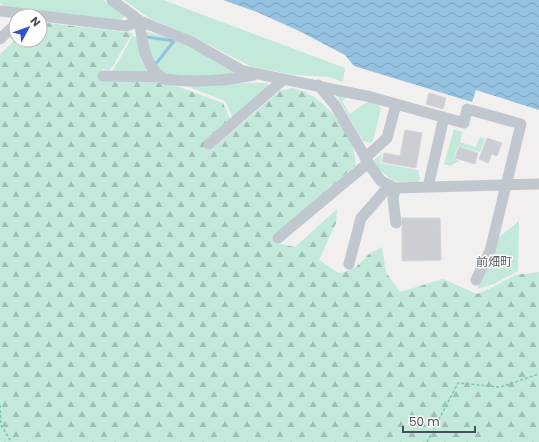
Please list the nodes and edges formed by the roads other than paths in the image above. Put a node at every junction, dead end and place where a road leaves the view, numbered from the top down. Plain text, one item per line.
1 (112, 0) edge
2 (48, 17) edge
3 (140, 21) junction
4 (8, 32) edge
5 (0, 39) edge
6 (257, 74) junction
7 (103, 76) dead end
8 (160, 77) junction
9 (283, 80) junction
10 (318, 85) junction
11 (396, 104) junction
12 (444, 117) junction
13 (210, 144) dead end
14 (367, 160) junction
15 (507, 184) junction
16 (539, 184) edge
17 (392, 186) junction
18 (428, 186) junction
19 (396, 223) dead end
20 (278, 238) dead end
21 (349, 264) dead end
22 (476, 280) dead end

1 - 3 street
2 - 3 street
3 - 6 street
3 - 8 street
4 - 5 street
6 - 8 street
6 - 9 street
7 - 8 street
9 - 10 street
9 - 13 street
10 - 11 street
10 - 14 street
11 - 12 street
11 - 14 street
12 - 15 street
12 - 18 street
14 - 17 street
14 - 20 street
15 - 16 street
15 - 18 street
15 - 22 street
17 - 18 street
17 - 19 street
17 - 21 street

